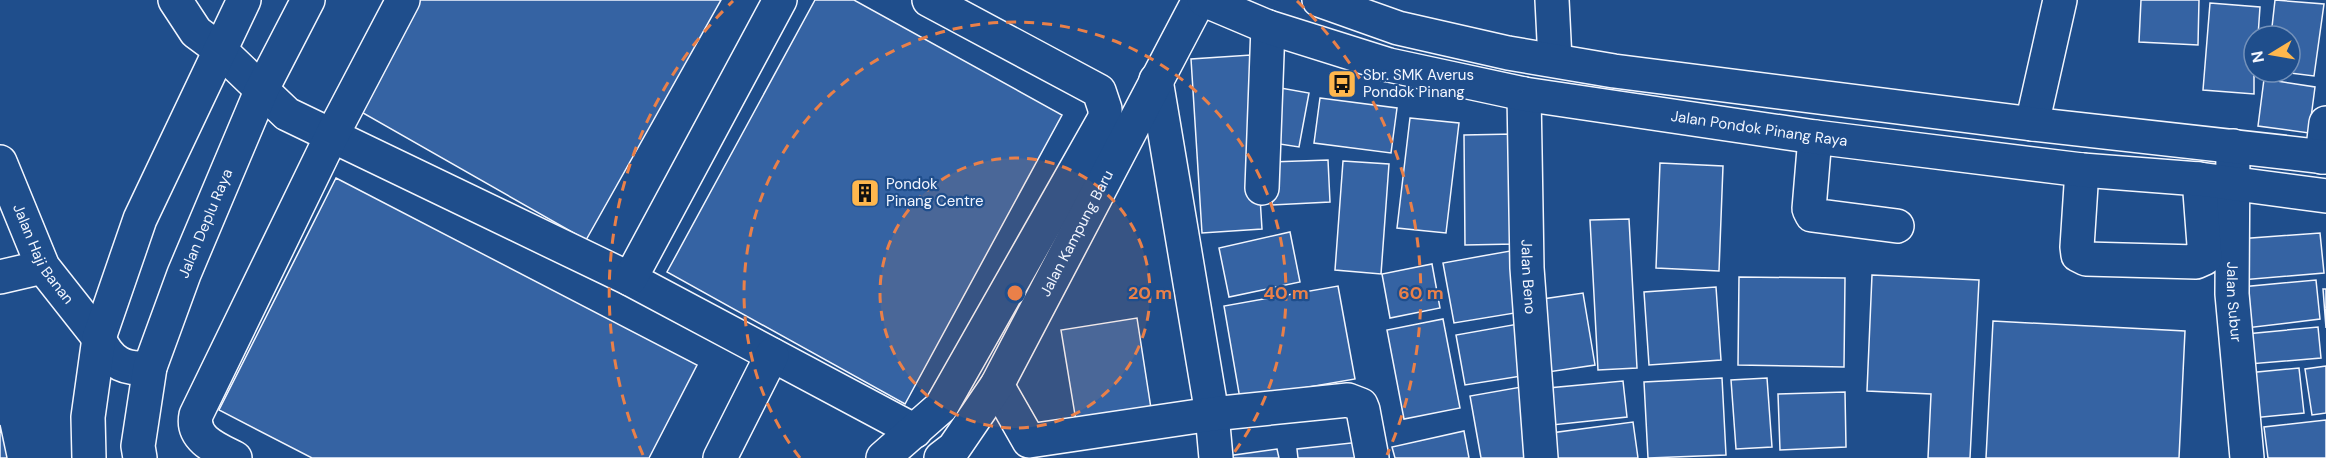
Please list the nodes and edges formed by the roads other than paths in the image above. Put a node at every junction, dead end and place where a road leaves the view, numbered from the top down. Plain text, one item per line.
1 (175, 0) edge
2 (244, 0) edge
3 (308, 0) edge
4 (402, 0) edge
5 (780, 0) edge
6 (928, 0) edge
7 (1199, 0) edge
8 (1204, 0) edge
9 (1319, 0) edge
10 (1552, 0) edge
11 (2060, 0) edge
12 (1268, 27) junction
13 (219, 49) junction
14 (1508, 53) junction
15 (1555, 60) junction
16 (1156, 80) junction
17 (262, 89) junction
18 (1512, 92) junction
19 (2326, 123) edge
20 (2032, 124) junction
21 (331, 137) junction
22 (1815, 137) junction
23 (2233, 146) junction
24 (2324, 157) edge
25 (0, 162) edge
26 (2082, 170) junction
27 (2199, 180) junction
28 (2231, 184) junction
29 (1262, 188) dead end
30 (2326, 196) edge
31 (1897, 226) dead end
32 (43, 267) junction
33 (0, 277) edge
34 (630, 279) junction
35 (99, 338) junction
36 (772, 355) junction
37 (150, 367) junction
38 (997, 385) junction
39 (1212, 414) junction
40 (915, 431) junction
41 (1030, 450) edge
42 (89, 458) edge
43 (140, 458) edge
44 (235, 458) edge
45 (720, 458) edge
46 (883, 458) edge
47 (941, 458) edge
48 (1216, 458) edge
49 (1372, 458) edge
50 (1541, 458) edge
51 (2247, 458) edge

1 - 13 main road
2 - 13 main road
3 - 17 main road, Jalan Deplu Raya
4 - 21 main road
5 - 34 main road
6 - 40 main road
7 - 16 main road, Jalan Kampung Baru
8 - 12 main road, Jalan Pondok Pinang Raya
9 - 14 main road
10 - 15 main road
11 - 20 main road
12 - 18 main road, Jalan Pondok Pinang Raya
12 - 29 main road
13 - 17 main road
13 - 35 main road
14 - 15 main road
14 - 18 main road, Jalan Beno
15 - 20 main road
16 - 38 main road, Jalan Kampung Baru
16 - 39 main road
17 - 21 main road
17 - 37 main road, Jalan Deplu Raya
18 - 22 main road, Jalan Pondok Pinang Raya
18 - 50 main road, Jalan Beno
19 - 24 main road
20 - 23 main road
21 - 34 main road
21 - 44 main road
22 - 26 main road, Jalan Pondok Pinang Raya
22 - 31 main road
23 - 24 main road
23 - 28 main road, Jalan Subur
25 - 32 main road, Jalan Haji Banan
26 - 27 main road, Jalan Pondok Pinang Raya
26 - 27 main road
27 - 28 main road, Jalan Pondok Pinang Raya
28 - 30 main road, Jalan Pondok Pinang Raya
28 - 51 main road, Jalan Subur
32 - 33 main road
32 - 35 main road, Jalan Haji Banan
34 - 36 main road
35 - 37 main road, Jalan Haji Banan
35 - 42 main road
36 - 40 main road
36 - 45 main road
37 - 43 main road, Jalan Deplu Raya
38 - 41 main road
38 - 47 main road, Jalan Kampung Baru
39 - 41 main road
39 - 48 main road
39 - 49 main road
40 - 46 main road

